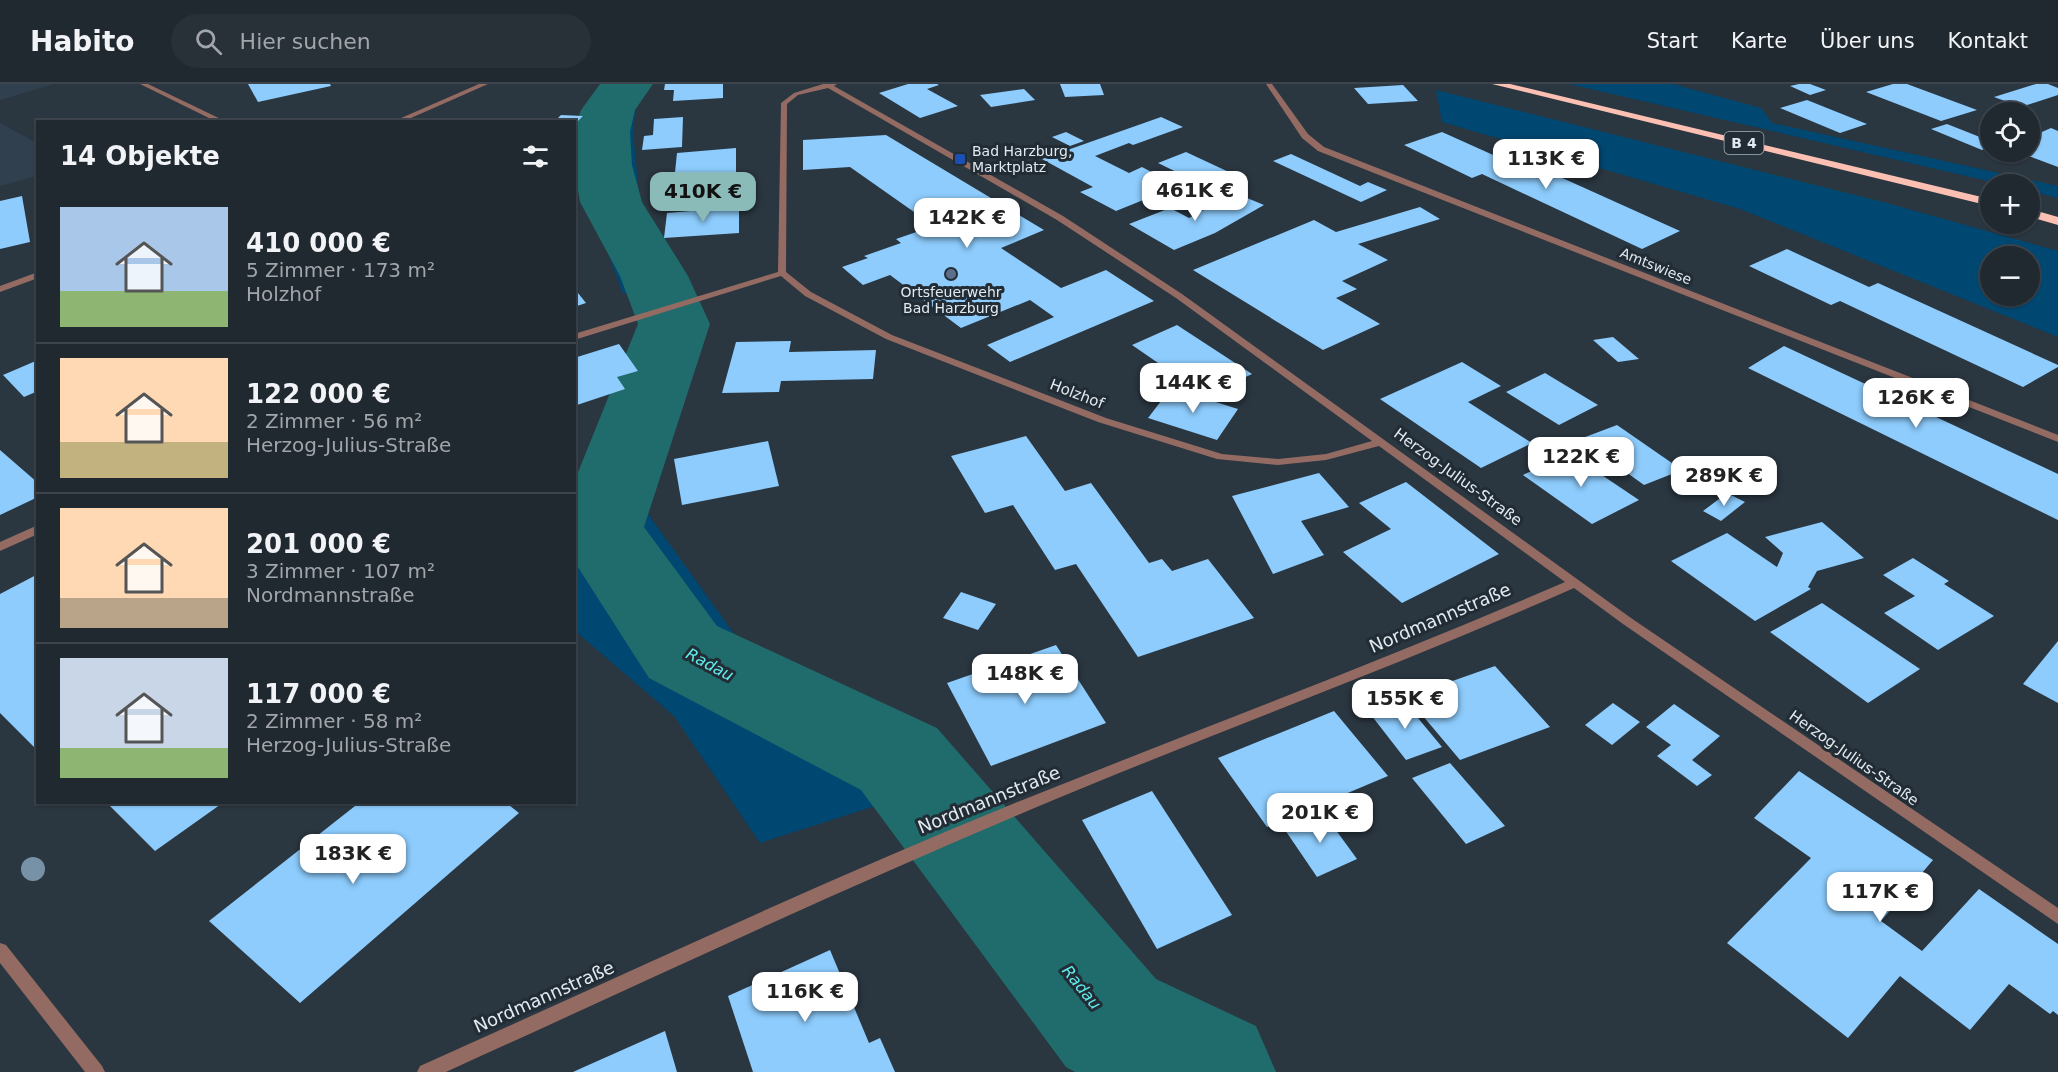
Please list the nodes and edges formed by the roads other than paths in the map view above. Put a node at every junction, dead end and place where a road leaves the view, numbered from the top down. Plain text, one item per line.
1 (143, 84) edge
2 (485, 84) edge
3 (830, 84) edge
4 (1269, 84) edge
5 (1497, 84) edge
6 (220, 120) edge
7 (400, 120) edge
8 (1980, 201) edge
9 (2040, 216) edge
10 (2058, 221) edge
11 (782, 273) junction
12 (36, 275) edge
13 (0, 289) edge
14 (576, 337) edge
15 (2058, 440) edge
16 (1382, 442) junction
17 (36, 530) edge
18 (0, 547) edge
19 (1575, 583) junction
20 (2058, 918) edge
21 (0, 950) edge
22 (96, 1072) edge
23 (426, 1072) edge

1 - 6 street
2 - 7 street
3 - 11 street
3 - 16 street, Herzog-Julius-Straße
4 - 15 street, Amtswiese
5 - 8 highway, B 4
9 - 10 highway
11 - 14 street
11 - 16 street, Holzhof
12 - 13 street
16 - 19 street, Herzog-Julius-Straße
17 - 18 street
19 - 20 street, Herzog-Julius-Straße
19 - 23 street, Nordmannstraße
21 - 22 street

